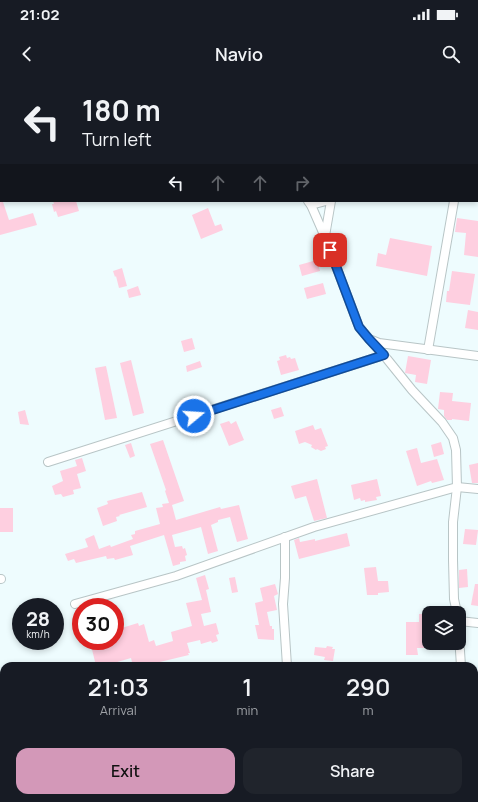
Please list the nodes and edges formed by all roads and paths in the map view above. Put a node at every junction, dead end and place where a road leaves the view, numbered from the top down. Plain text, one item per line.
1 (331, 202) edge
2 (454, 202) edge
3 (309, 203) edge
4 (325, 237) junction
5 (369, 339) junction
6 (428, 350) junction
7 (384, 355) junction
8 (478, 356) edge
9 (48, 462) dead end
10 (457, 487) junction
11 (478, 489) edge
12 (285, 537) junction
13 (97, 598) edge
14 (456, 606) edge
15 (466, 622) edge
16 (478, 623) edge
17 (460, 650) edge
18 (287, 662) edge
19 (461, 662) edge

1 - 4 street
2 - 6 street
3 - 4 street
4 - 5 street
5 - 6 street
5 - 7 street
6 - 8 street
7 - 9 street
7 - 10 street
10 - 11 street
10 - 12 street
10 - 14 street
12 - 13 street
12 - 18 street
15 - 16 street
17 - 19 street

